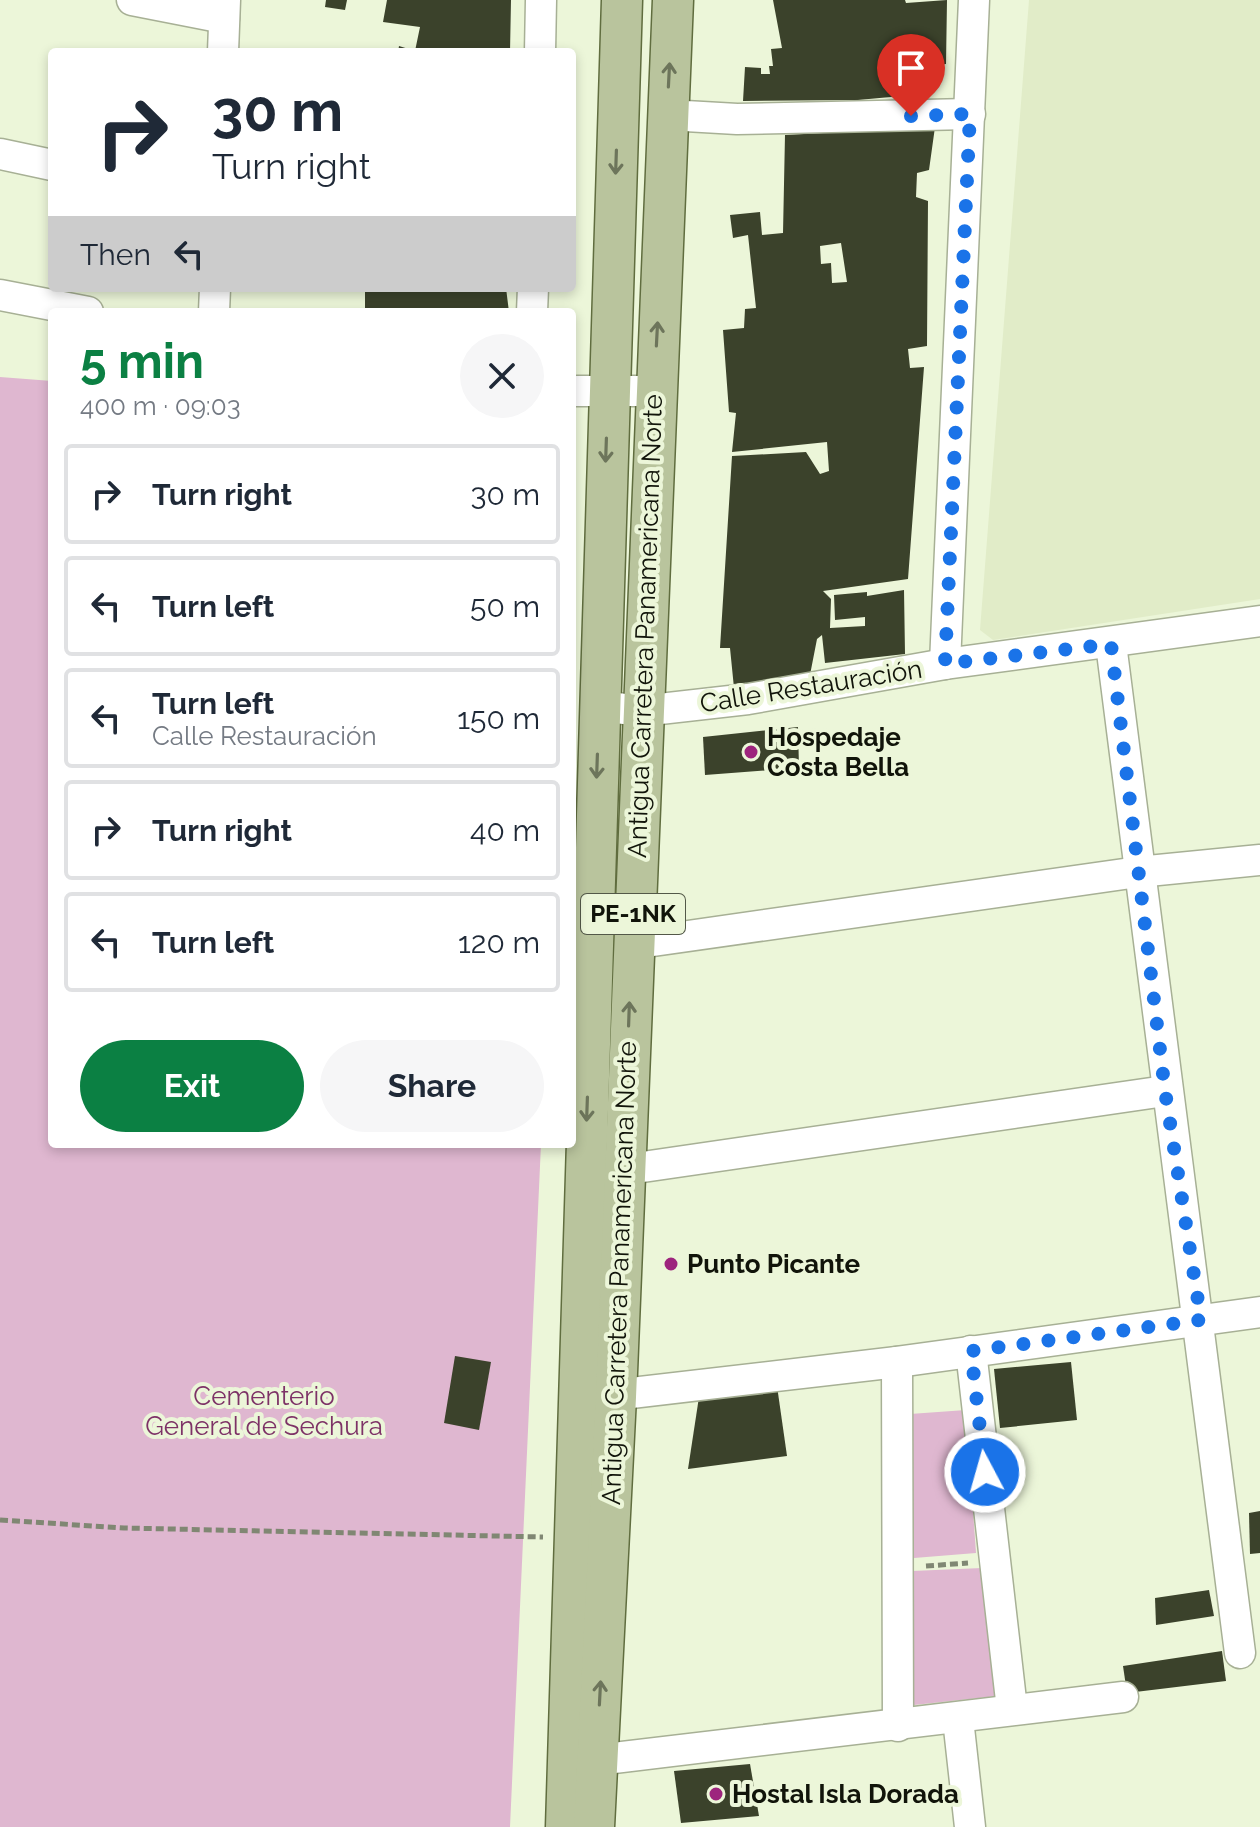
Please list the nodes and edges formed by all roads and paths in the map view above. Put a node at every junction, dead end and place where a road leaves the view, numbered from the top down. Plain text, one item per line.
1 (132, 0) edge
2 (541, 0) edge
3 (622, 0) edge
4 (673, 0) edge
5 (974, 0) edge
6 (224, 9) edge
7 (223, 48) edge
8 (540, 48) edge
9 (970, 114) junction
10 (668, 115) junction
11 (0, 154) edge
12 (48, 164) edge
13 (0, 295) edge
14 (67, 308) edge
15 (590, 391) edge
16 (655, 391) junction
17 (1260, 621) edge
18 (1111, 644) junction
19 (945, 664) junction
20 (599, 706) junction
21 (642, 711) junction
22 (1260, 860) edge
23 (1138, 872) junction
24 (632, 944) junction
25 (1165, 1091) junction
26 (622, 1170) junction
27 (1260, 1312) edge
28 (1201, 1320) junction
29 (971, 1351) junction
30 (897, 1362) junction
31 (597, 1397) junction
32 (0, 1520) edge
33 (513, 1536) dead end
34 (995, 1562) junction
35 (897, 1567) junction
36 (1240, 1653) dead end
37 (1123, 1697) dead end
38 (1012, 1709) junction
39 (958, 1719) junction
40 (898, 1726) junction
41 (597, 1760) junction
42 (566, 1827) edge
43 (594, 1827) edge
44 (970, 1827) edge

1 - 6 street
2 - 8 street
3 -> 15 main road, Antigua Carretera Panamericana Norte / PE-1NK
10 -> 4 main road, Antigua Carretera Panamericana Norte / PE-1NK
5 - 9 street
6 - 7 street
9 - 10 street
9 - 19 street
16 -> 10 main road, Antigua Carretera Panamericana Norte / PE-1NK
11 - 12 street
13 - 14 street
15 - 16 street
15 -> 20 main road, Antigua Carretera Panamericana Norte / PE-1NK
16 - 21 main road, Antigua Carretera Panamericana Norte / PE-1NK
17 - 18 street, Calle Restauración
18 - 19 street, Calle Restauración
18 - 23 street
19 - 21 street, Calle Restauración
20 - 21 street, Calle Restauración
20 -> 31 main road, Antigua Carretera Panamericana Norte / PE-1NK
21 - 24 main road, Antigua Carretera Panamericana Norte / PE-1NK
22 - 23 street
23 - 24 street
23 - 25 street
26 -> 24 main road, Antigua Carretera Panamericana Norte / PE-1NK
25 - 26 street
25 - 28 street
26 - 31 main road, Antigua Carretera Panamericana Norte / PE-1NK
27 - 28 street
28 - 29 street
28 - 36 street
29 - 30 street
29 - 34 street
30 - 31 street
30 - 35 street
41 -> 31 main road, Antigua Carretera Panamericana Norte / PE-1NK
31 - 42 main road, Antigua Carretera Panamericana Norte / PE-1NK
32 - 33 path
34 - 35 path
34 - 38 street
35 - 40 street
37 - 38 street
38 - 39 street
39 - 40 street
39 - 44 street
40 - 41 street
41 - 43 main road, Antigua Carretera Panamericana Norte / PE-1NK

